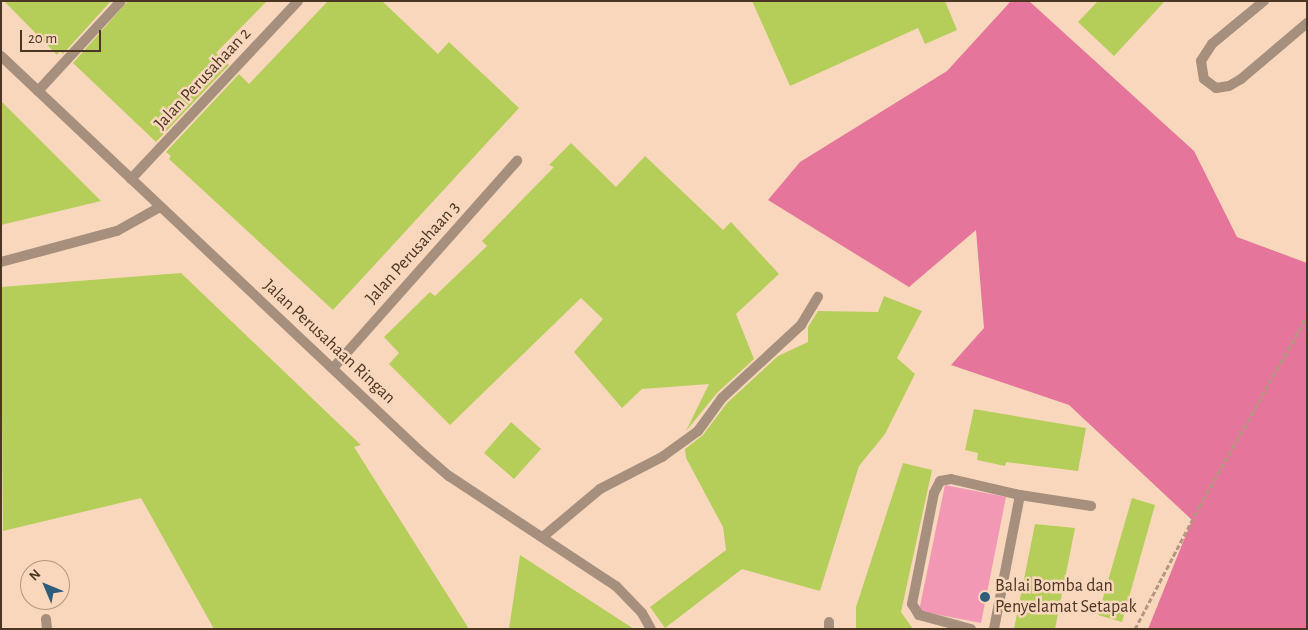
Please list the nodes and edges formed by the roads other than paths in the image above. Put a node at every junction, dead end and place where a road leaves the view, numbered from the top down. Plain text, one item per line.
1 (122, 1) edge
2 (298, 1) edge
3 (1264, 1) edge
4 (1307, 23) edge
5 (1, 56) edge
6 (38, 91) junction
7 (517, 161) dead end
8 (131, 179) junction
9 (160, 207) junction
10 (1, 262) edge
11 (818, 297) dead end
12 (334, 367) junction
13 (1020, 495) junction
14 (1091, 506) dead end
15 (544, 536) junction
16 (651, 629) edge
17 (971, 629) edge
18 (994, 629) edge

1 - 6 street
2 - 8 street, Jalan Perusahaan 2
3 - 4 street
5 - 6 street, Jalan Perusahaan Ringan
6 - 8 street, Jalan Perusahaan Ringan
7 - 12 street, Jalan Perusahaan 3
8 - 9 street, Jalan Perusahaan Ringan
9 - 10 street
9 - 12 street, Jalan Perusahaan Ringan
11 - 15 street
12 - 15 street, Jalan Perusahaan Ringan
13 - 14 street
13 - 17 street
13 - 18 street
15 - 16 street, Jalan Perusahaan Ringan

